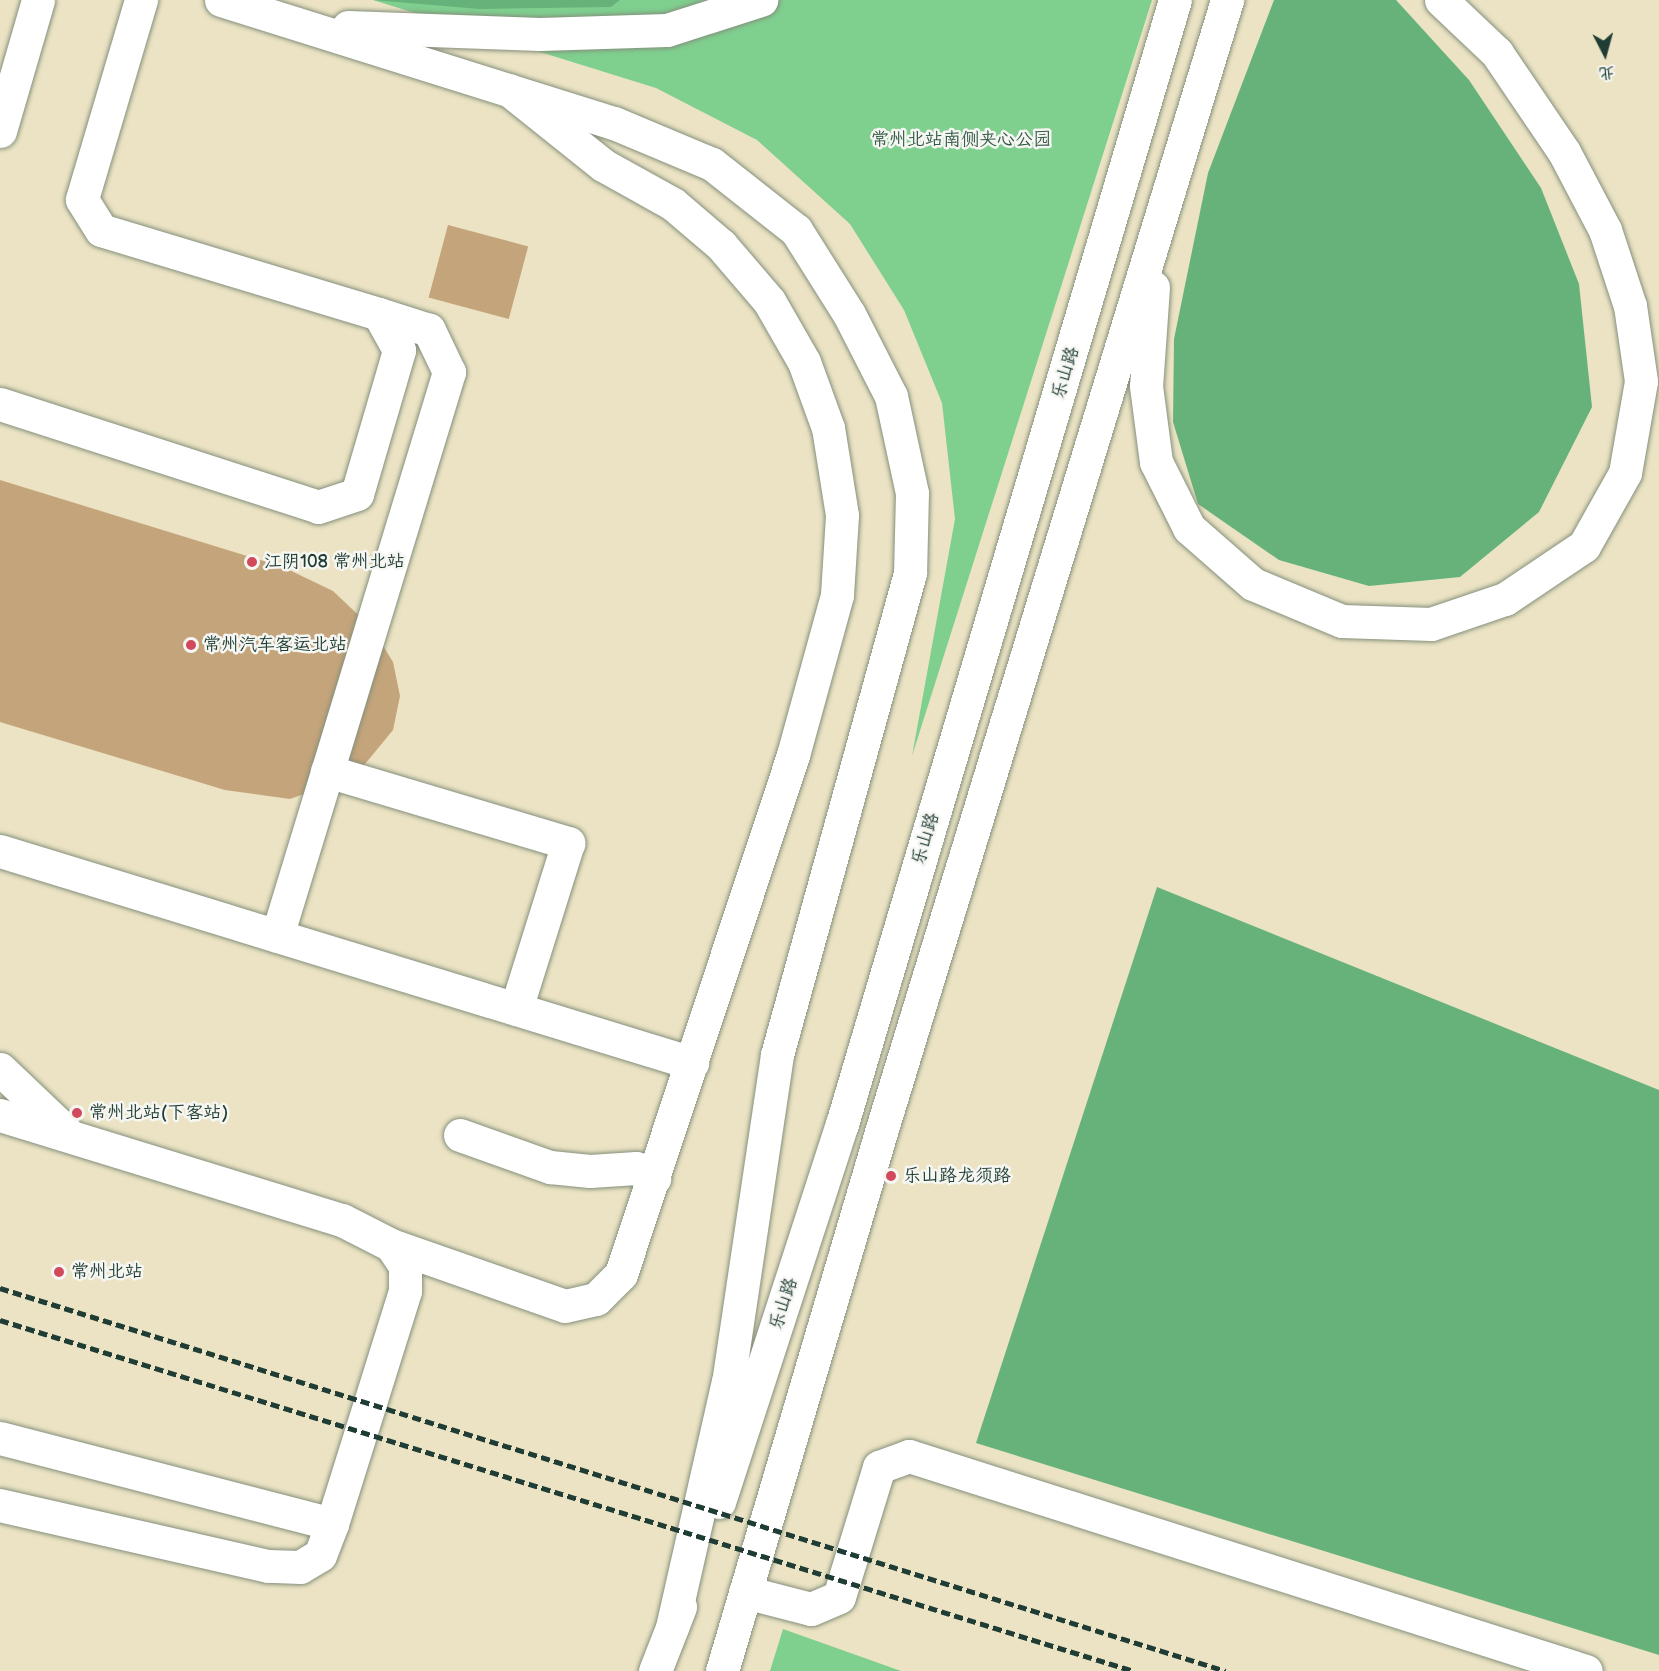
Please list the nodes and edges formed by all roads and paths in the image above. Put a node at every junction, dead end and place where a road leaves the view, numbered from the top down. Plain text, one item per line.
1 (38, 0) edge
2 (141, 0) edge
3 (221, 0) edge
4 (761, 0) edge
5 (1175, 0) edge
6 (1227, 0) edge
7 (1441, 0) edge
8 (304, 26) junction
9 (505, 87) junction
10 (0, 131) edge
11 (379, 314) junction
12 (0, 404) edge
13 (327, 771) junction
14 (0, 851) edge
15 (277, 936) junction
16 (516, 1009) junction
17 (692, 1063) junction
18 (0, 1069) edge
19 (6, 1122) edge
20 (69, 1135) junction
21 (460, 1135) dead end
22 (654, 1178) junction
23 (391, 1245) junction
24 (0, 1437) edge
25 (0, 1505) edge
26 (332, 1524) junction
27 (745, 1592) junction
28 (672, 1628) junction
29 (656, 1671) edge
30 (722, 1671) edge
31 (1586, 1671) edge

1 - 10 main road
2 - 11 main road
3 - 8 main road
4 - 8 main road
5 - 28 main road, 乐山路
6 - 7 main road
6 - 27 main road
8 - 9 main road
9 - 17 main road
9 - 28 main road
11 - 12 main road
11 - 13 main road
13 - 15 main road
13 - 16 main road
14 - 15 main road
15 - 16 main road
16 - 17 main road
17 - 22 main road
18 - 20 main road
19 - 20 main road
20 - 23 main road
21 - 22 main road
22 - 23 main road
23 - 26 main road
24 - 26 main road
25 - 26 main road
27 - 30 main road
27 - 31 main road
28 - 29 main road, 乐山路

